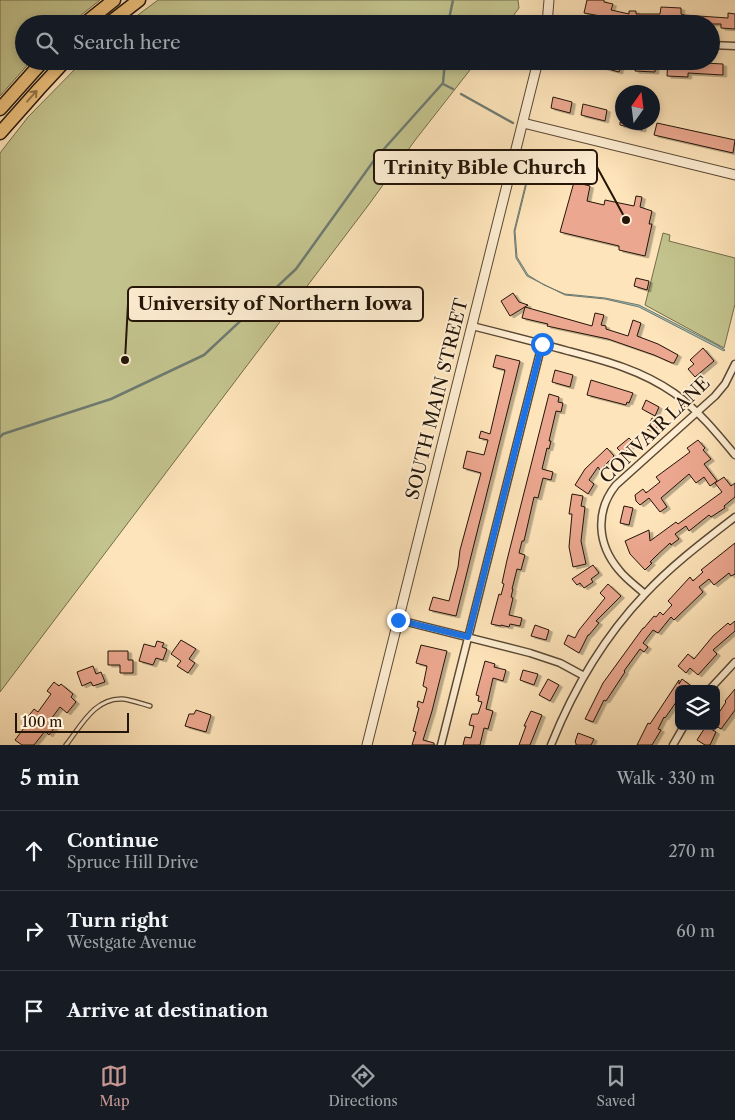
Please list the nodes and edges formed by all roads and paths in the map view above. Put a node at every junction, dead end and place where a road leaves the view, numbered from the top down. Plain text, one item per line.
1 (114, 0) edge
2 (139, 0) edge
3 (549, 0) edge
4 (95, 15) edge
5 (120, 15) edge
6 (548, 15) edge
7 (720, 45) edge
8 (735, 46) edge
9 (34, 70) edge
10 (56, 70) edge
11 (536, 70) edge
12 (0, 109) edge
13 (524, 123) junction
14 (0, 133) edge
15 (735, 175) edge
16 (472, 326) junction
17 (542, 344) junction
18 (735, 364) edge
19 (698, 413) junction
20 (735, 454) edge
21 (735, 517) edge
22 (645, 594) junction
23 (398, 620) junction
24 (468, 637) junction
25 (735, 662) edge
26 (584, 676) junction
27 (714, 685) edge
28 (150, 706) dead end
29 (681, 730) edge
30 (66, 745) edge
31 (367, 745) edge
32 (441, 745) edge
33 (551, 745) edge
34 (672, 745) edge

1 - 4 highway
2 - 5 highway
3 - 6 street
7 - 8 street
9 - 12 highway
14 -> 10 highway
11 - 13 street, SOUTH MAIN STREET
13 - 15 street
13 - 16 street, SOUTH MAIN STREET
16 - 17 street
16 - 23 street, SOUTH MAIN STREET
17 - 19 street
17 - 24 street
18 - 19 street, CONVAIR LANE
19 - 20 street
19 - 22 street, CONVAIR LANE
21 - 22 street
22 - 26 street
23 - 24 street
23 - 31 street, SOUTH MAIN STREET
24 - 26 street
24 - 32 street
25 - 27 street
26 - 33 street
28 - 30 lane
29 - 34 street

